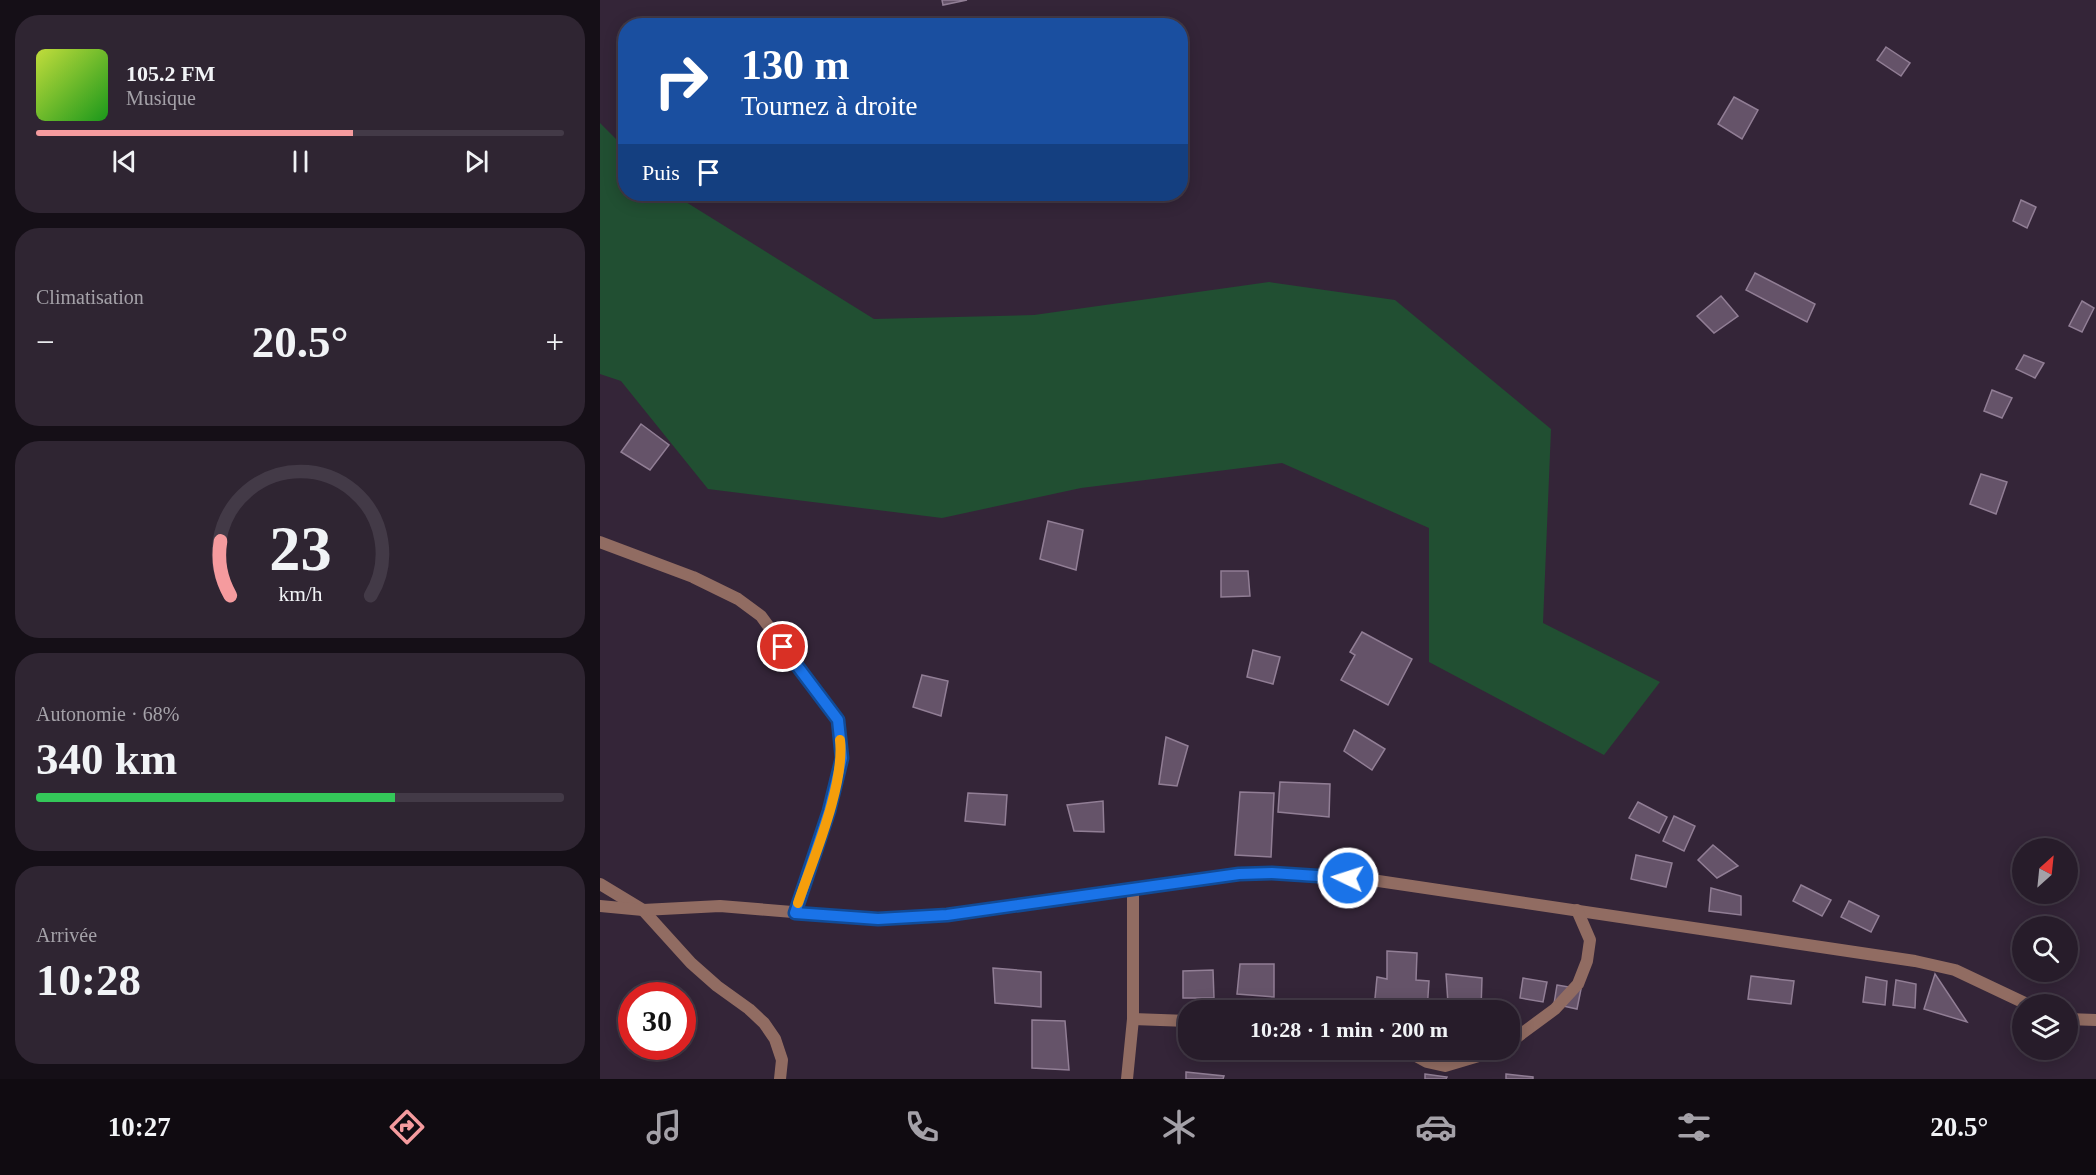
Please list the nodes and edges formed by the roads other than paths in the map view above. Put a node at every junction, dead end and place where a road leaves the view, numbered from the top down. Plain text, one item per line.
1 (600, 542) edge
2 (600, 884) edge
3 (1133, 888) junction
4 (600, 906) edge
5 (643, 910) junction
6 (1577, 910) junction
7 (795, 913) junction
8 (2012, 997) edge
9 (1133, 1019) junction
10 (2078, 1019) edge
11 (2096, 1020) edge
12 (1178, 1021) edge
13 (1520, 1035) edge
14 (1423, 1060) edge
15 (1465, 1060) edge
16 (780, 1079) edge
17 (1127, 1079) edge

1 - 7 street
2 - 5 street
3 - 6 street
3 - 7 street
3 - 9 street
4 - 5 street
5 - 7 street
5 - 16 street
6 - 8 street
6 - 13 street
9 - 12 street
9 - 17 street
10 - 11 street
14 - 15 street

